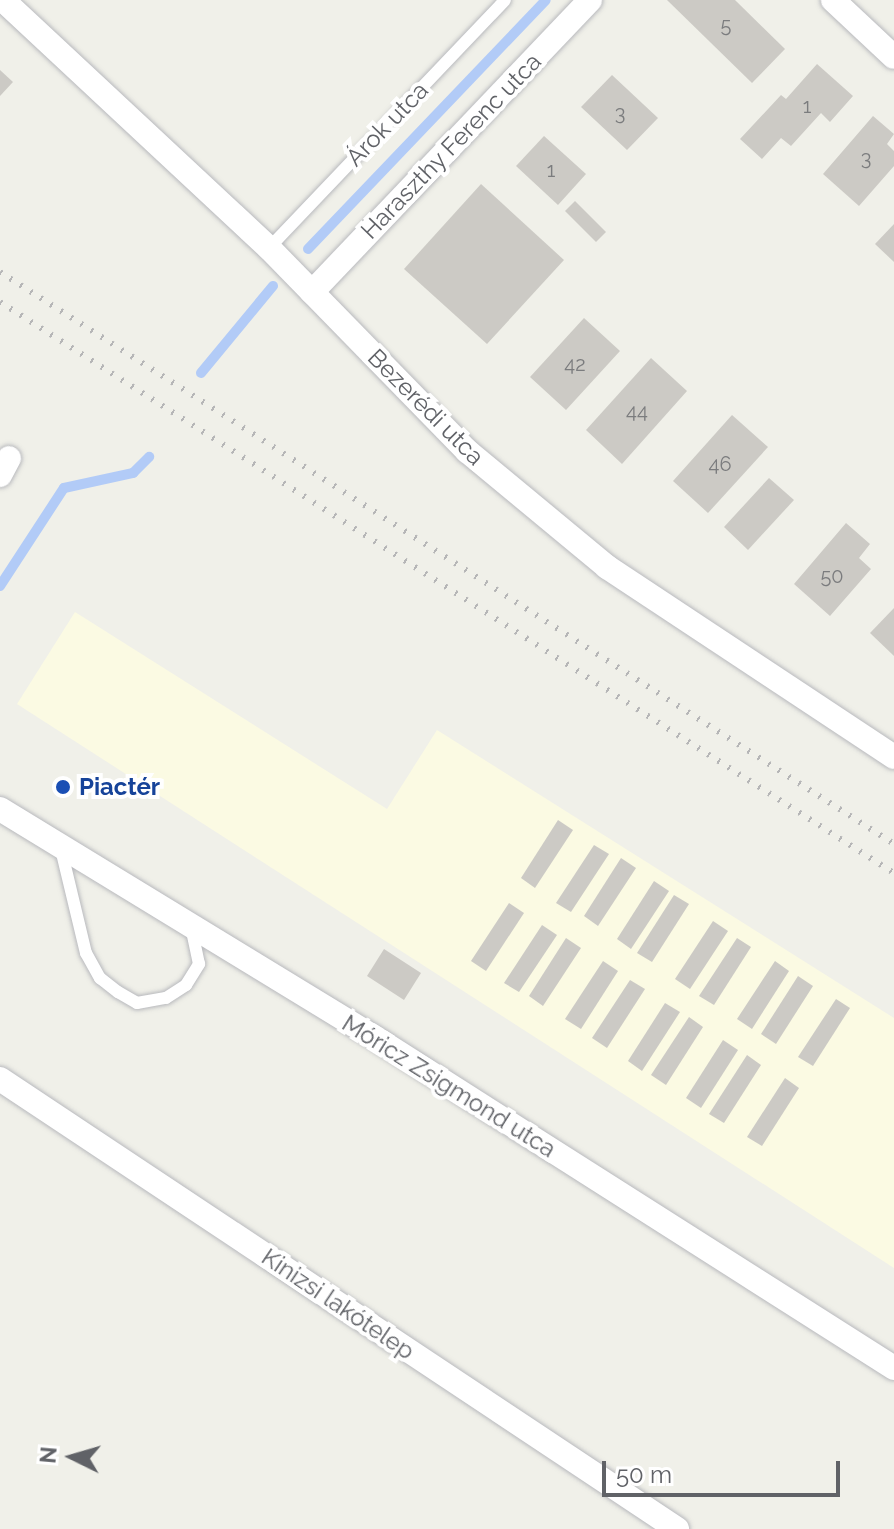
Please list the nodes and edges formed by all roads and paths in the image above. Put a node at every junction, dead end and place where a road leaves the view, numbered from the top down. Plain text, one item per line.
1 (3, 0) edge
2 (505, 0) edge
3 (590, 0) edge
4 (833, 0) edge
5 (894, 57) edge
6 (269, 248) junction
7 (312, 292) junction
8 (894, 757) edge
9 (0, 809) edge
10 (60, 846) junction
11 (191, 926) junction
12 (0, 1079) edge
13 (894, 1368) edge
14 (677, 1529) edge

1 - 6 street, Bezerédi utca
2 - 6 lane, Árok utca
3 - 7 street, Haraszthy Ferenc utca
4 - 5 street
6 - 7 street, Bezerédi utca
7 - 8 street, Bezerédi utca
9 - 10 street, Móricz Zsigmond utca
10 - 11 street, Móricz Zsigmond utca
10 - 11 lane
11 - 13 street, Móricz Zsigmond utca
12 - 14 street, Kinizsi lakótelep

